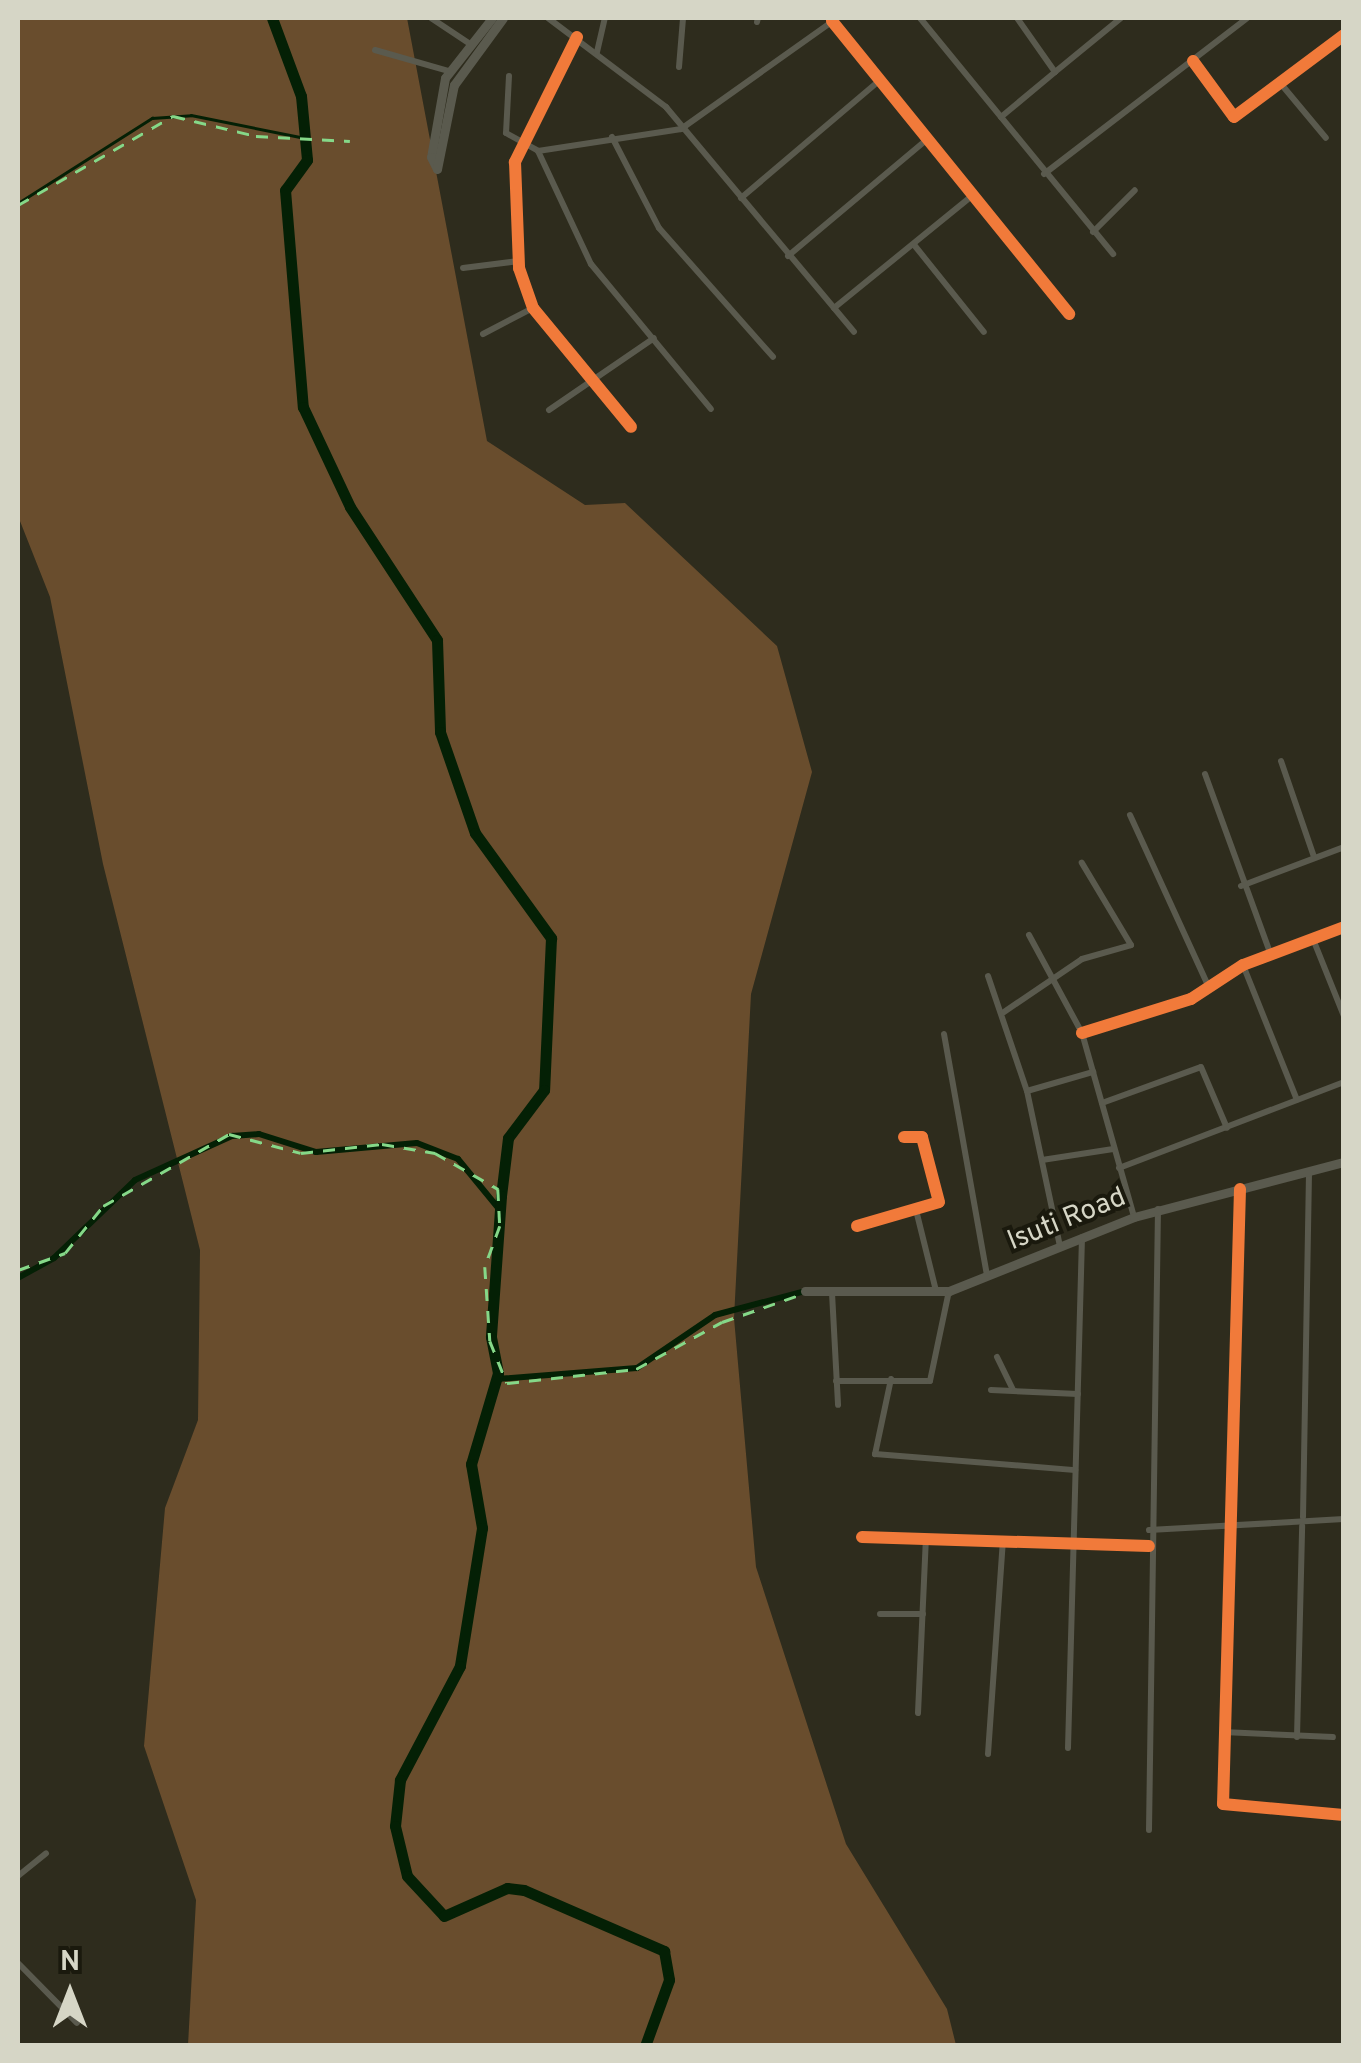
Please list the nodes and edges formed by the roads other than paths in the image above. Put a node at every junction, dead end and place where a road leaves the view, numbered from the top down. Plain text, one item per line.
1 (431, 18) edge
2 (492, 18) edge
3 (503, 18) edge
4 (548, 18) edge
5 (605, 18) edge
6 (683, 18) edge
7 (920, 18) edge
8 (1017, 18) edge
9 (1121, 18) edge
10 (1247, 18) edge
11 (834, 19) edge
12 (1109, 21) edge
13 (576, 37) junction
14 (1342, 41) edge
15 (470, 44) junction
16 (375, 50) dead end
17 (597, 52) junction
18 (1193, 60) junction
19 (679, 67) dead end
20 (448, 71) junction
21 (1055, 72) junction
22 (509, 76) dead end
23 (878, 82) junction
24 (1281, 84) junction
25 (1000, 118) junction
26 (682, 129) junction
27 (612, 137) junction
28 (1326, 138) dead end
29 (924, 142) junction
30 (524, 148) junction
31 (538, 151) junction
32 (1044, 174) junction
33 (1136, 190) dead end
34 (741, 198) junction
35 (968, 199) junction
36 (1093, 232) junction
37 (915, 246) junction
38 (1113, 254) dead end
39 (788, 256) junction
40 (519, 261) junction
41 (463, 268) dead end
42 (533, 308) junction
43 (834, 308) junction
44 (1069, 314) dead end
45 (854, 332) dead end
46 (984, 332) dead end
47 (483, 334) dead end
48 (654, 338) junction
49 (772, 357) dead end
50 (592, 381) junction
51 (712, 409) dead end
52 (549, 410) dead end
53 (632, 427) dead end
54 (1281, 762) dead end
55 (1205, 774) dead end
56 (1130, 815) dead end
57 (1344, 847) edge
58 (1314, 857) junction
59 (1082, 863) dead end
60 (1241, 886) junction
61 (1344, 926) edge
62 (1029, 935) dead end
63 (1312, 939) junction
64 (1270, 953) junction
65 (1243, 965) junction
66 (988, 976) dead end
67 (1056, 980) junction
68 (1207, 983) junction
69 (1004, 1012) junction
70 (1344, 1016) edge
71 (1082, 1032) junction
72 (944, 1034) dead end
73 (1093, 1072) junction
74 (1344, 1082) edge
75 (1027, 1091) junction
76 (1297, 1100) junction
77 (1102, 1103) junction
78 (1227, 1128) junction
79 (904, 1137) dead end
80 (1113, 1148) junction
81 (1042, 1160) junction
82 (1344, 1162) edge
83 (1118, 1168) junction
84 (1309, 1172) junction
85 (1240, 1188) junction
86 (1158, 1210) junction
87 (917, 1214) junction
88 (1134, 1216) junction
89 (857, 1226) dead end
90 (1082, 1236) junction
91 (1060, 1246) junction
92 (987, 1276) junction
93 (949, 1290) junction
94 (805, 1291) dead end
95 (936, 1291) junction
96 (832, 1293) junction
97 (997, 1357) dead end
98 (891, 1379) junction
99 (836, 1381) junction
100 (991, 1390) dead end
101 (1014, 1391) junction
102 (1078, 1394) junction
103 (838, 1405) dead end
104 (1076, 1470) junction
105 (1344, 1519) edge
106 (1303, 1522) junction
107 (1225, 1528) junction
108 (1149, 1530) junction
109 (862, 1537) dead end
110 (926, 1539) junction
111 (1003, 1540) junction
112 (1073, 1544) junction
113 (1148, 1546) junction
114 (880, 1614) dead end
115 (923, 1614) junction
116 (918, 1714) dead end
117 (1222, 1732) junction
118 (1297, 1737) junction
119 (1333, 1737) dead end
120 (1068, 1748) dead end
121 (988, 1754) dead end
122 (1344, 1815) edge
123 (1149, 1830) dead end
124 (46, 1854) dead end
125 (18, 1876) edge
126 (18, 1963) edge
127 (77, 2023) dead end

1 - 15 street
2 - 15 street
3 - 20 street
4 - 13 street
5 - 17 street
6 - 19 street
7 - 25 street
8 - 21 street
9 - 12 street
10 - 18 street
11 - 23 street
11 - 26 street
12 - 21 street
13 - 17 street
13 - 30 street
14 - 24 street
15 - 20 street
16 - 20 street
17 - 26 street
18 - 24 street
18 - 32 street
21 - 25 street
22 - 30 street
23 - 29 street
23 - 34 street
24 - 28 street
25 - 32 street
26 - 27 street
26 - 34 street
27 - 31 street
27 - 49 street
29 - 35 street
29 - 39 street
30 - 31 street
30 - 40 street
31 - 48 street
32 - 36 street
33 - 36 street
34 - 39 street
35 - 37 street
35 - 44 street
36 - 38 street
37 - 43 street
37 - 46 street
39 - 43 street
40 - 41 street
40 - 42 street
42 - 47 street
42 - 50 street
43 - 45 street
48 - 50 street
48 - 51 street
50 - 52 street
50 - 53 street
54 - 58 street
55 - 60 street
56 - 68 street
57 - 58 street
58 - 60 street
59 - 67 street
60 - 64 street
61 - 63 street
62 - 67 street
63 - 64 street
63 - 70 street
64 - 65 street
65 - 68 street
65 - 76 street
66 - 69 street
67 - 69 street
67 - 71 street
68 - 71 street
69 - 75 street
71 - 73 street
72 - 92 street
73 - 75 street
73 - 77 street
74 - 76 street
75 - 81 street
76 - 78 street
77 - 78 street
77 - 80 street
78 - 83 street
79 - 87 street
80 - 81 street
80 - 83 street
81 - 91 street
82 - 84 street, Isuti Road
83 - 88 street
84 - 85 street, Isuti Road
84 - 106 street
85 - 86 street, Isuti Road
85 - 107 street
86 - 88 street, Isuti Road
86 - 108 street
87 - 89 street
87 - 95 street
88 - 90 street, Isuti Road
90 - 91 street, Isuti Road
90 - 102 street
91 - 92 street, Isuti Road
92 - 93 street, Isuti Road
93 - 95 street, Isuti Road
93 - 98 street
94 - 96 street, Isuti Road
95 - 96 street, Isuti Road
96 - 99 street
97 - 101 street
98 - 99 street
98 - 104 street
99 - 103 street
100 - 101 street
101 - 102 street
102 - 104 street
104 - 112 street
105 - 106 street
106 - 107 street
106 - 118 street
107 - 108 street
107 - 117 street
108 - 113 street
109 - 110 street
110 - 111 street
110 - 115 street
111 - 112 street
111 - 121 street
112 - 113 street
112 - 120 street
113 - 123 street
114 - 115 street
115 - 116 street
117 - 118 street
117 - 122 street
118 - 119 street
124 - 125 street
126 - 127 street

